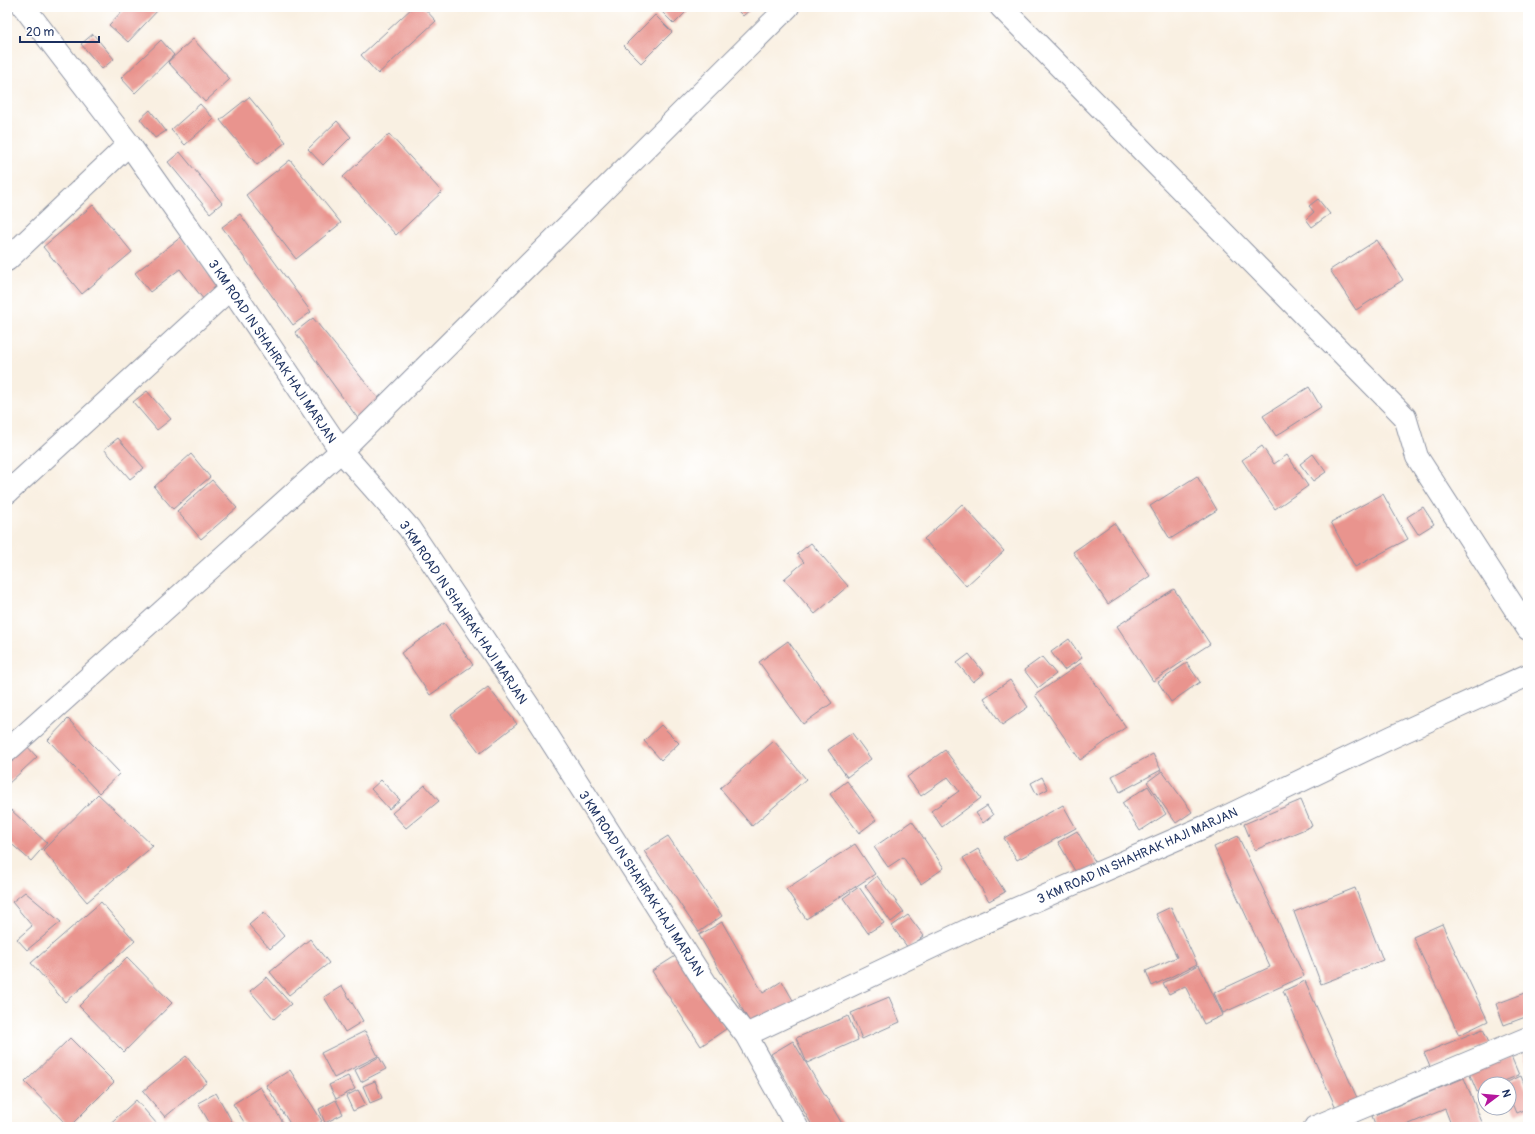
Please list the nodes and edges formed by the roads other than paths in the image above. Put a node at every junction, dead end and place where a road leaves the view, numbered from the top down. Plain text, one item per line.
1 (24, 7) edge
2 (788, 7) edge
3 (1001, 7) edge
4 (129, 144) junction
5 (7, 260) edge
6 (231, 288) junction
7 (342, 451) junction
8 (7, 493) edge
9 (1528, 629) edge
10 (1528, 675) edge
11 (7, 751) edge
12 (746, 1035) junction
13 (1528, 1038) edge
14 (797, 1127) edge
15 (1315, 1127) edge

1 - 4 street, 3 KM ROAD IN SHAHRAK HAJI MARJAN
2 - 7 street
3 - 9 street
4 - 5 street
4 - 6 street, 3 KM ROAD IN SHAHRAK HAJI MARJAN
6 - 7 street, 3 KM ROAD IN SHAHRAK HAJI MARJAN
6 - 8 street
7 - 11 street
7 - 12 street, 3 KM ROAD IN SHAHRAK HAJI MARJAN
10 - 12 street, 3 KM ROAD IN SHAHRAK HAJI MARJAN
12 - 14 street, 3 KM ROAD IN SHAHRAK HAJI MARJAN
13 - 15 street

